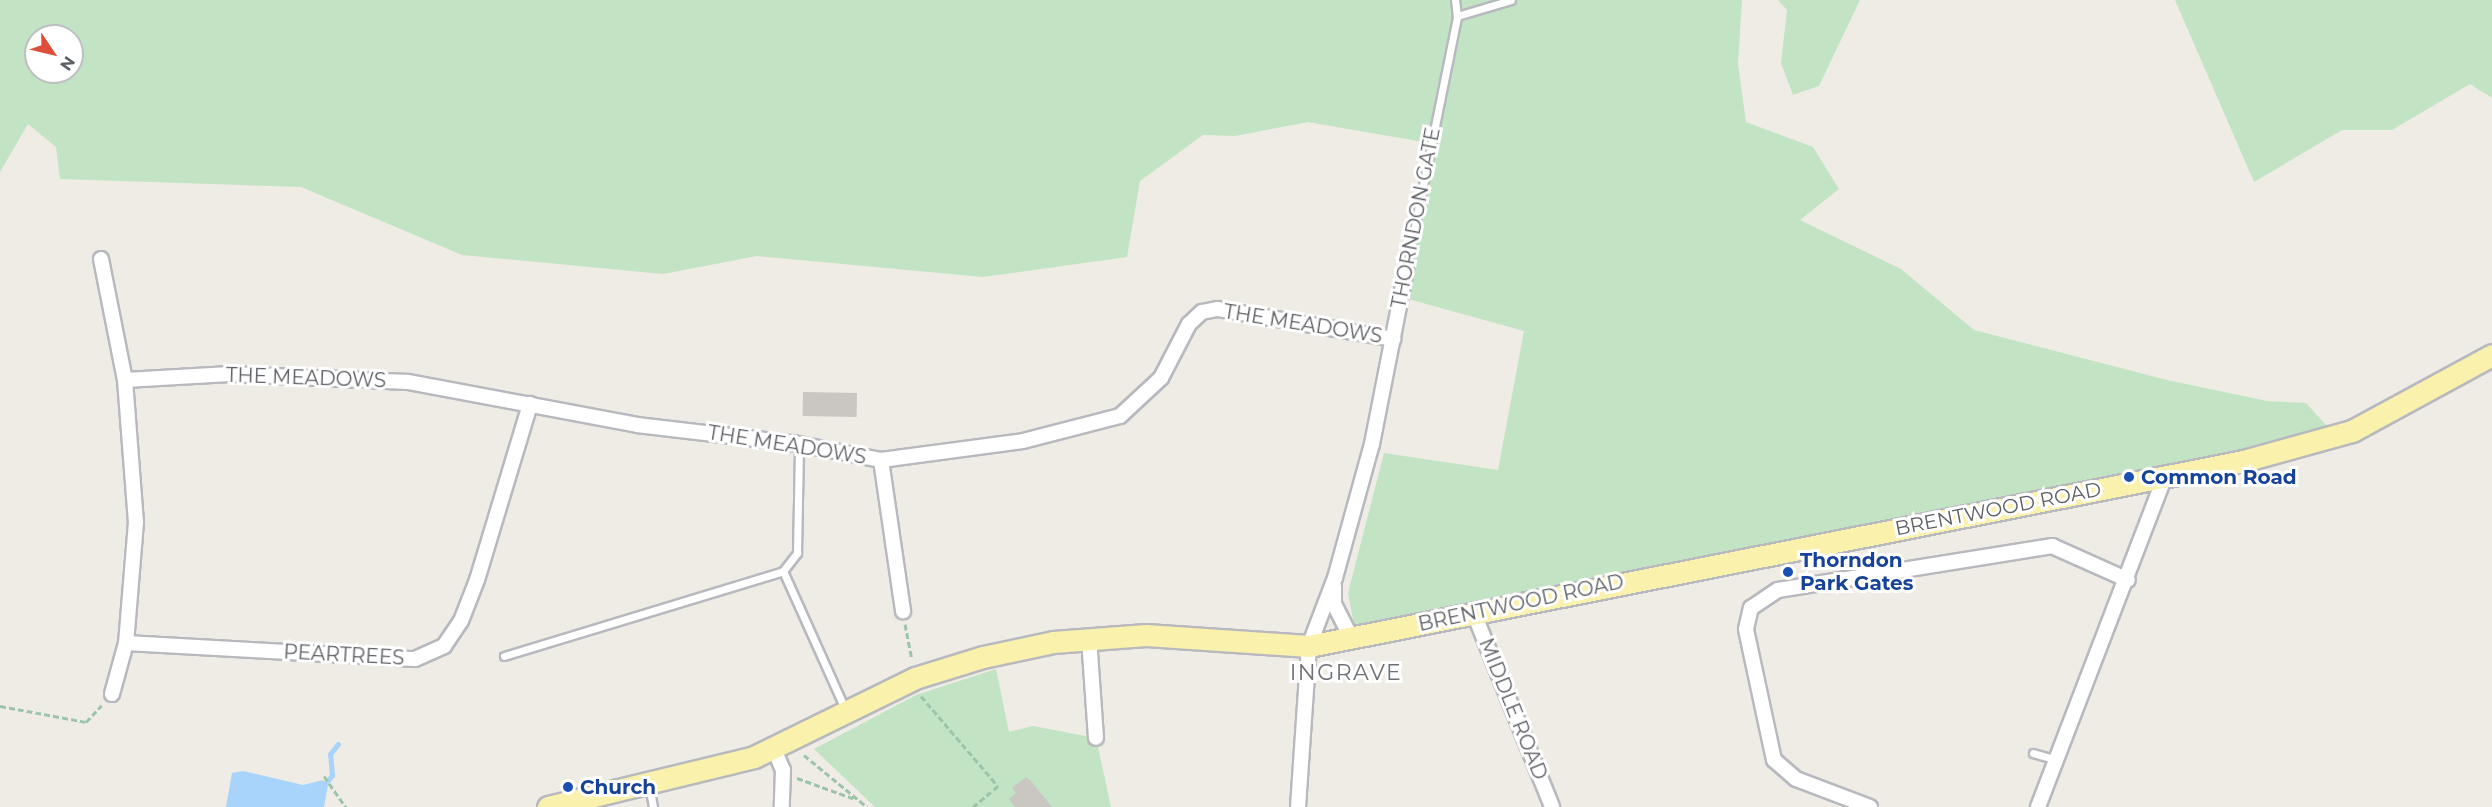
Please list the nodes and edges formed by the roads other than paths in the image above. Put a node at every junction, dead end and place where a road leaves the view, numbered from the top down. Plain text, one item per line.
1 (1455, 0) edge
2 (1511, 0) edge
3 (1457, 16) junction
4 (101, 259) dead end
5 (1406, 270) joint
6 (1394, 339) junction
7 (2492, 355) edge
8 (125, 380) junction
9 (530, 404) junction
10 (799, 444) junction
11 (881, 460) junction
12 (2166, 476) junction
13 (783, 571) junction
14 (1335, 578) junction
15 (2128, 580) junction
16 (903, 611) road end
17 (1473, 611) junction
18 (1089, 638) junction
19 (1351, 638) junction
20 (126, 643) junction
21 (1309, 646) junction
22 (504, 656) dead end
23 (112, 694) road end
24 (846, 711) junction
25 (1096, 738) dead end
26 (782, 746) junction
27 (2033, 753) dead end
28 (2057, 760) junction
29 (649, 784) junction
30 (548, 807) edge
31 (653, 807) edge
32 (782, 807) edge
33 (1298, 807) edge
34 (1552, 807) edge
35 (1870, 807) edge
36 (2038, 807) edge

1 - 3 lane, THORNDON GATE
2 - 3 lane
3 - 5 lane, THORNDON GATE
4 - 8 street
5 - 6 street, THORNDON GATE
6 - 11 street, THE MEADOWS
6 - 14 street, THORNDON GATE
7 - 12 main road, BRENTWOOD ROAD
8 - 9 street, THE MEADOWS
8 - 20 street
9 - 10 street, THE MEADOWS
9 - 20 street, PEARTREES
10 - 11 street, THE MEADOWS
10 - 13 lane
11 - 16 street
12 - 15 street
12 - 17 main road, BRENTWOOD ROAD
13 - 22 lane
13 - 24 lane
14 - 19 street
14 - 21 street, THORNDON GATE
15 - 28 street
15 - 35 street
17 - 19 main road, BRENTWOOD ROAD
17 - 34 street, MIDDLE ROAD
18 - 21 main road, BRENTWOOD ROAD
18 - 24 main road, BRENTWOOD ROAD
18 - 25 street
19 - 21 main road, BRENTWOOD ROAD
20 - 23 street
21 - 33 street, THORNDON GATE
24 - 26 main road, BRENTWOOD ROAD
26 - 29 main road, BRENTWOOD ROAD
26 - 32 street
27 - 28 lane
28 - 36 street
29 - 30 main road, BRENTWOOD ROAD
29 - 31 lane

